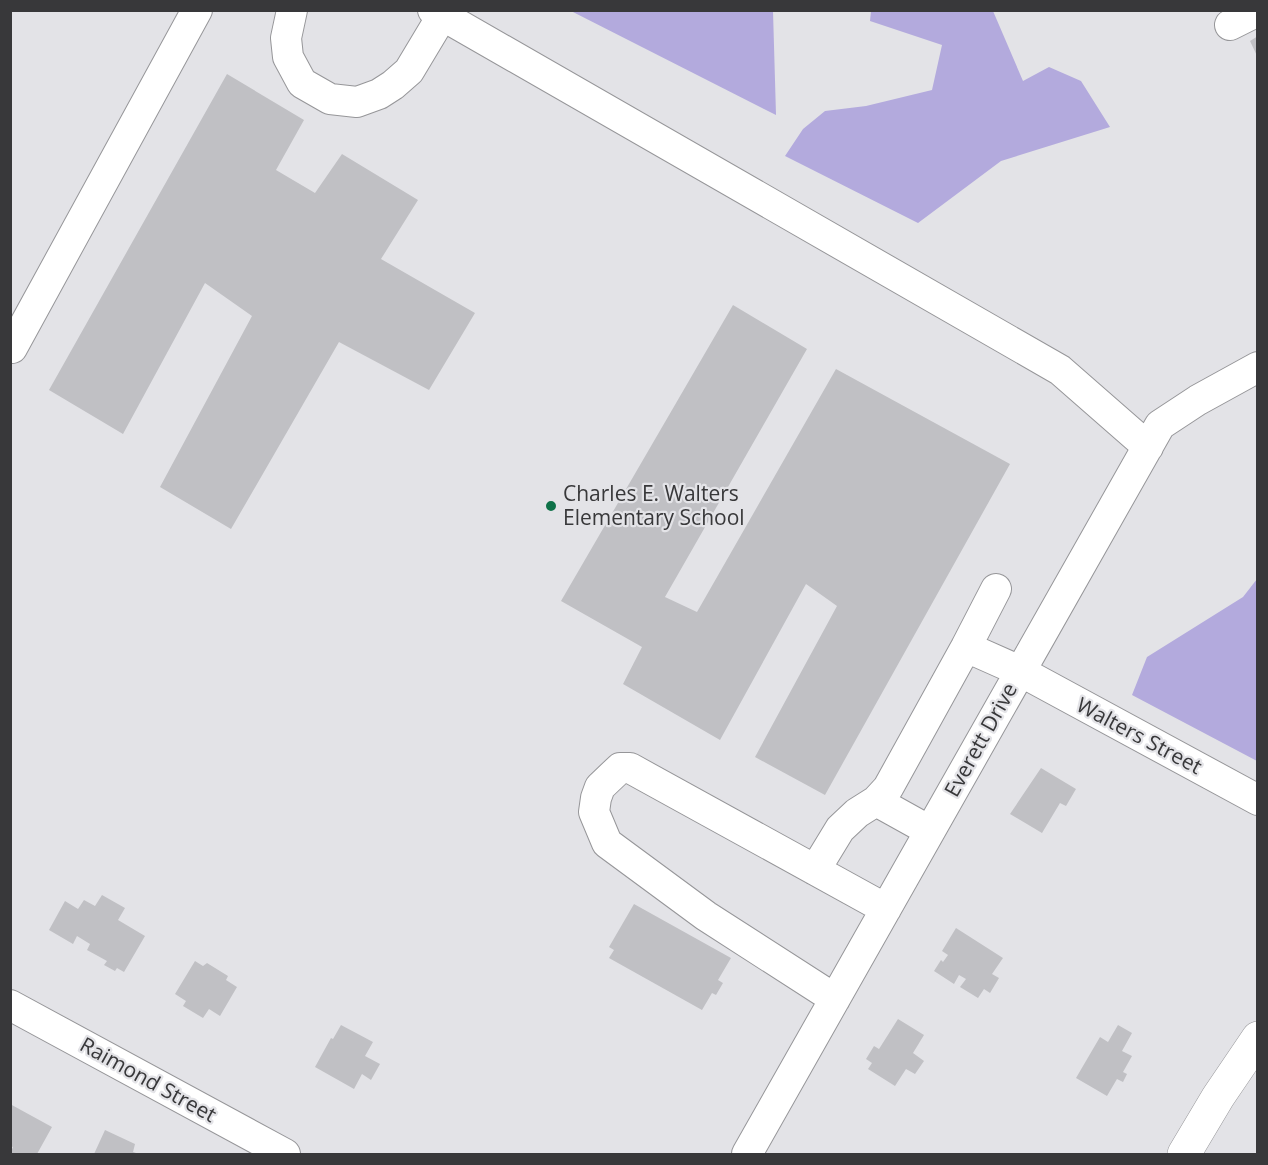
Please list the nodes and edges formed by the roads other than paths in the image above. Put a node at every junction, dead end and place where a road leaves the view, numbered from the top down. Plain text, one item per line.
1 (196, 10) edge
2 (292, 10) edge
3 (1257, 11) edge
4 (437, 13) edge
5 (1230, 25) dead end
6 (12, 348) edge
7 (1257, 367) edge
8 (1148, 447) junction
9 (996, 589) dead end
10 (966, 647) junction
11 (1020, 671) junction
12 (1257, 800) edge
13 (876, 801) junction
14 (930, 831) junction
15 (815, 870) junction
16 (886, 909) junction
17 (835, 999) junction
18 (10, 1005) edge
19 (1257, 1038) edge
20 (285, 1155) edge
21 (747, 1155) edge
22 (1184, 1155) edge

1 - 6 street
2 - 4 street
3 - 5 street
4 - 8 street
7 - 8 street, Everett Drive
8 - 11 street, Everett Drive
9 - 10 street
10 - 11 street, Walters Street
10 - 13 street
11 - 12 street, Walters Street
11 - 14 street, Everett Drive
13 - 14 street
13 - 15 street
14 - 16 street, Everett Drive
15 - 16 street
15 - 17 street
16 - 17 street, Everett Drive
17 - 21 street, Everett Drive
18 - 20 street, Raimond Street
19 - 22 main road

